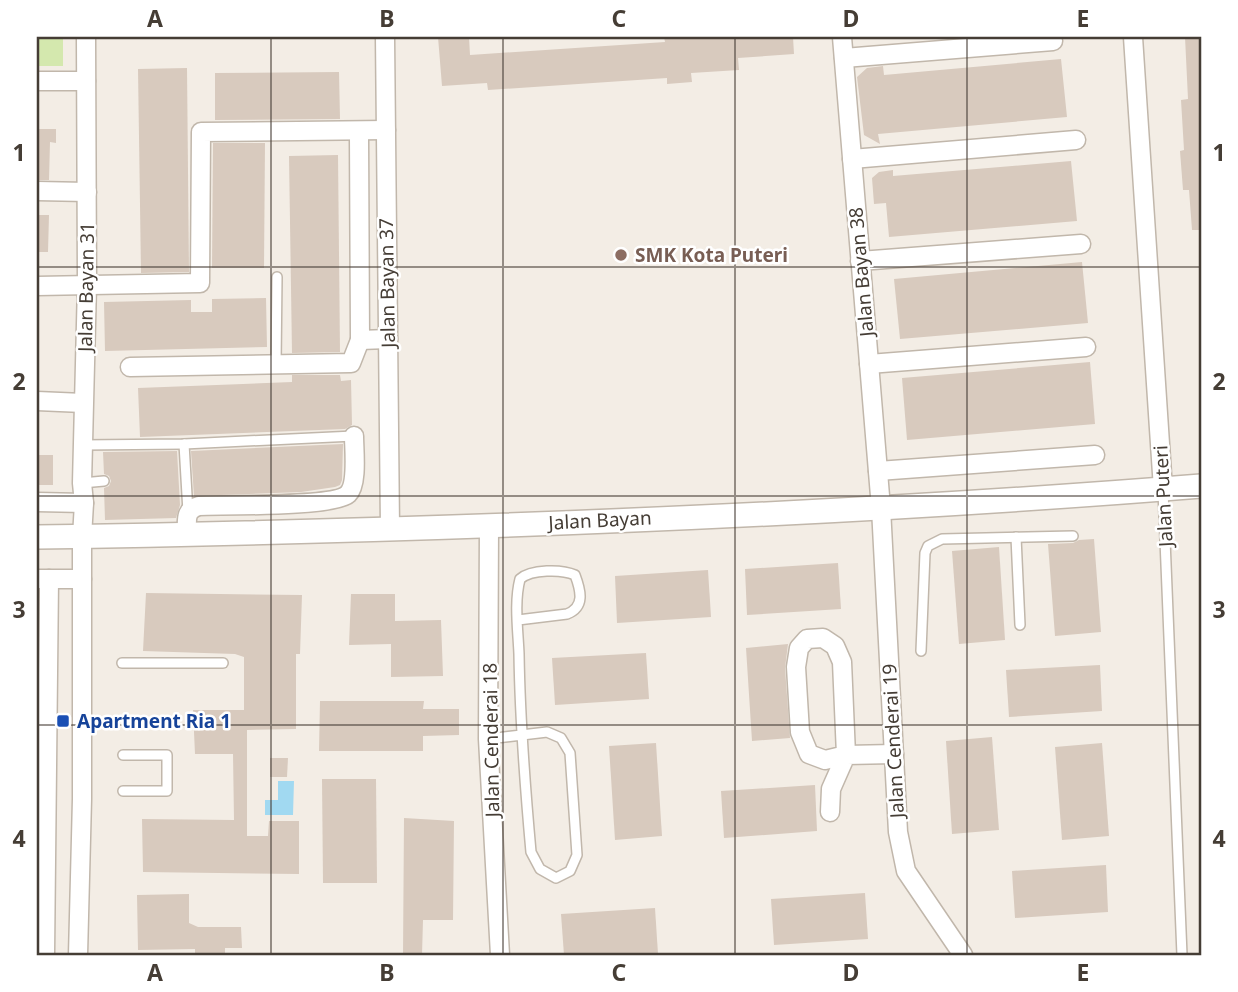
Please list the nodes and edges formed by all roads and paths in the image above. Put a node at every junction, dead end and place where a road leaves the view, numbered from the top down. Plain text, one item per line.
1 (86, 37) edge
2 (385, 37) edge
3 (842, 37) edge
4 (1133, 37) edge
5 (1053, 41) dead end
6 (844, 58) junction
7 (37, 81) edge
8 (86, 81) junction
9 (386, 130) junction
10 (359, 135) dead end
11 (1076, 140) dead end
12 (852, 159) junction
13 (37, 191) edge
14 (87, 192) junction
15 (1081, 244) dead end
16 (860, 261) junction
17 (277, 276) dead end
18 (88, 284) junction
19 (37, 286) edge
20 (388, 339) junction
21 (360, 340) junction
22 (1086, 348) dead end
23 (276, 364) junction
24 (869, 364) junction
25 (130, 367) dead end
26 (37, 401) edge
27 (83, 403) junction
28 (354, 436) joint
29 (184, 444) junction
30 (83, 445) junction
31 (1095, 455) dead end
32 (878, 471) junction
33 (104, 481) dead end
34 (82, 482) junction
35 (1201, 486) edge
36 (1163, 489) junction
37 (37, 502) edge
38 (84, 503) junction
39 (881, 508) junction
40 (187, 523) junction
41 (489, 525) junction
42 (390, 529) junction
43 (1073, 536) dead end
44 (37, 537) edge
45 (82, 537) junction
46 (1016, 537) junction
47 (43, 579) edge
48 (82, 579) junction
49 (518, 620) junction
50 (1020, 625) dead end
51 (921, 651) dead end
52 (122, 663) dead end
53 (223, 663) dead end
54 (42, 682) edge
55 (521, 734) junction
56 (488, 739) junction
57 (894, 754) junction
58 (124, 755) dead end
59 (846, 755) junction
60 (42, 785) edge
61 (123, 791) dead end
62 (830, 812) dead end
63 (42, 890) edge
64 (45, 955) edge
65 (78, 955) edge
66 (500, 955) edge
67 (963, 955) edge
68 (1182, 955) edge

1 - 8 street, Jalan Bayan 31
2 - 9 street, Jalan Bayan 37
3 - 6 street, Jalan Bayan 38
4 - 36 street, Jalan Puteri
5 - 6 street
6 - 12 street, Jalan Bayan 38
7 - 8 street
8 - 14 street, Jalan Bayan 31
9 - 18 street
9 - 20 street, Jalan Bayan 37
10 - 21 street
11 - 12 street
12 - 16 street, Jalan Bayan 38
13 - 14 street
14 - 18 street, Jalan Bayan 31
15 - 16 street
16 - 24 street, Jalan Bayan 38
17 - 23 lane
18 - 19 street
18 - 27 street, Jalan Bayan 31
20 - 21 street
20 - 42 street, Jalan Bayan 37
21 - 23 street
22 - 24 street
23 - 25 street
24 - 32 street, Jalan Bayan 38
26 - 27 street
27 - 30 street, Jalan Bayan 31
28 - 29 lane
28 - 40 street
29 - 30 lane
29 - 40 lane
30 - 34 street, Jalan Bayan 31
31 - 32 street
32 - 39 street, Jalan Bayan 38
33 - 34 lane
34 - 38 street, Jalan Bayan 31
35 - 36 street, Jalan Bayan
36 - 39 street, Jalan Bayan
36 - 68 lane, Jalan Puteri
37 - 38 street
38 - 45 street, Jalan Bayan 31
39 - 41 street, Jalan Bayan
39 - 57 street, Jalan Cenderai 19
40 - 42 street, Jalan Bayan
40 - 45 street, Jalan Bayan
41 - 42 street, Jalan Bayan
41 - 56 street, Jalan Cenderai 18
43 - 46 lane
44 - 45 street, Jalan Bayan
45 - 48 street, Jalan Bayan 31
46 - 50 lane
46 - 51 lane
47 - 48 street
47 - 54 street
48 - 65 street, Jalan Bayan 31
49 - 49 lane
49 - 55 lane
52 - 53 lane
54 - 60 street
55 - 55 lane
55 - 56 lane
56 - 66 street, Jalan Cenderai 18
57 - 59 street
57 - 67 street, Jalan Cenderai 19
58 - 61 lane
59 - 59 street
59 - 62 street
60 - 63 street
63 - 64 street

